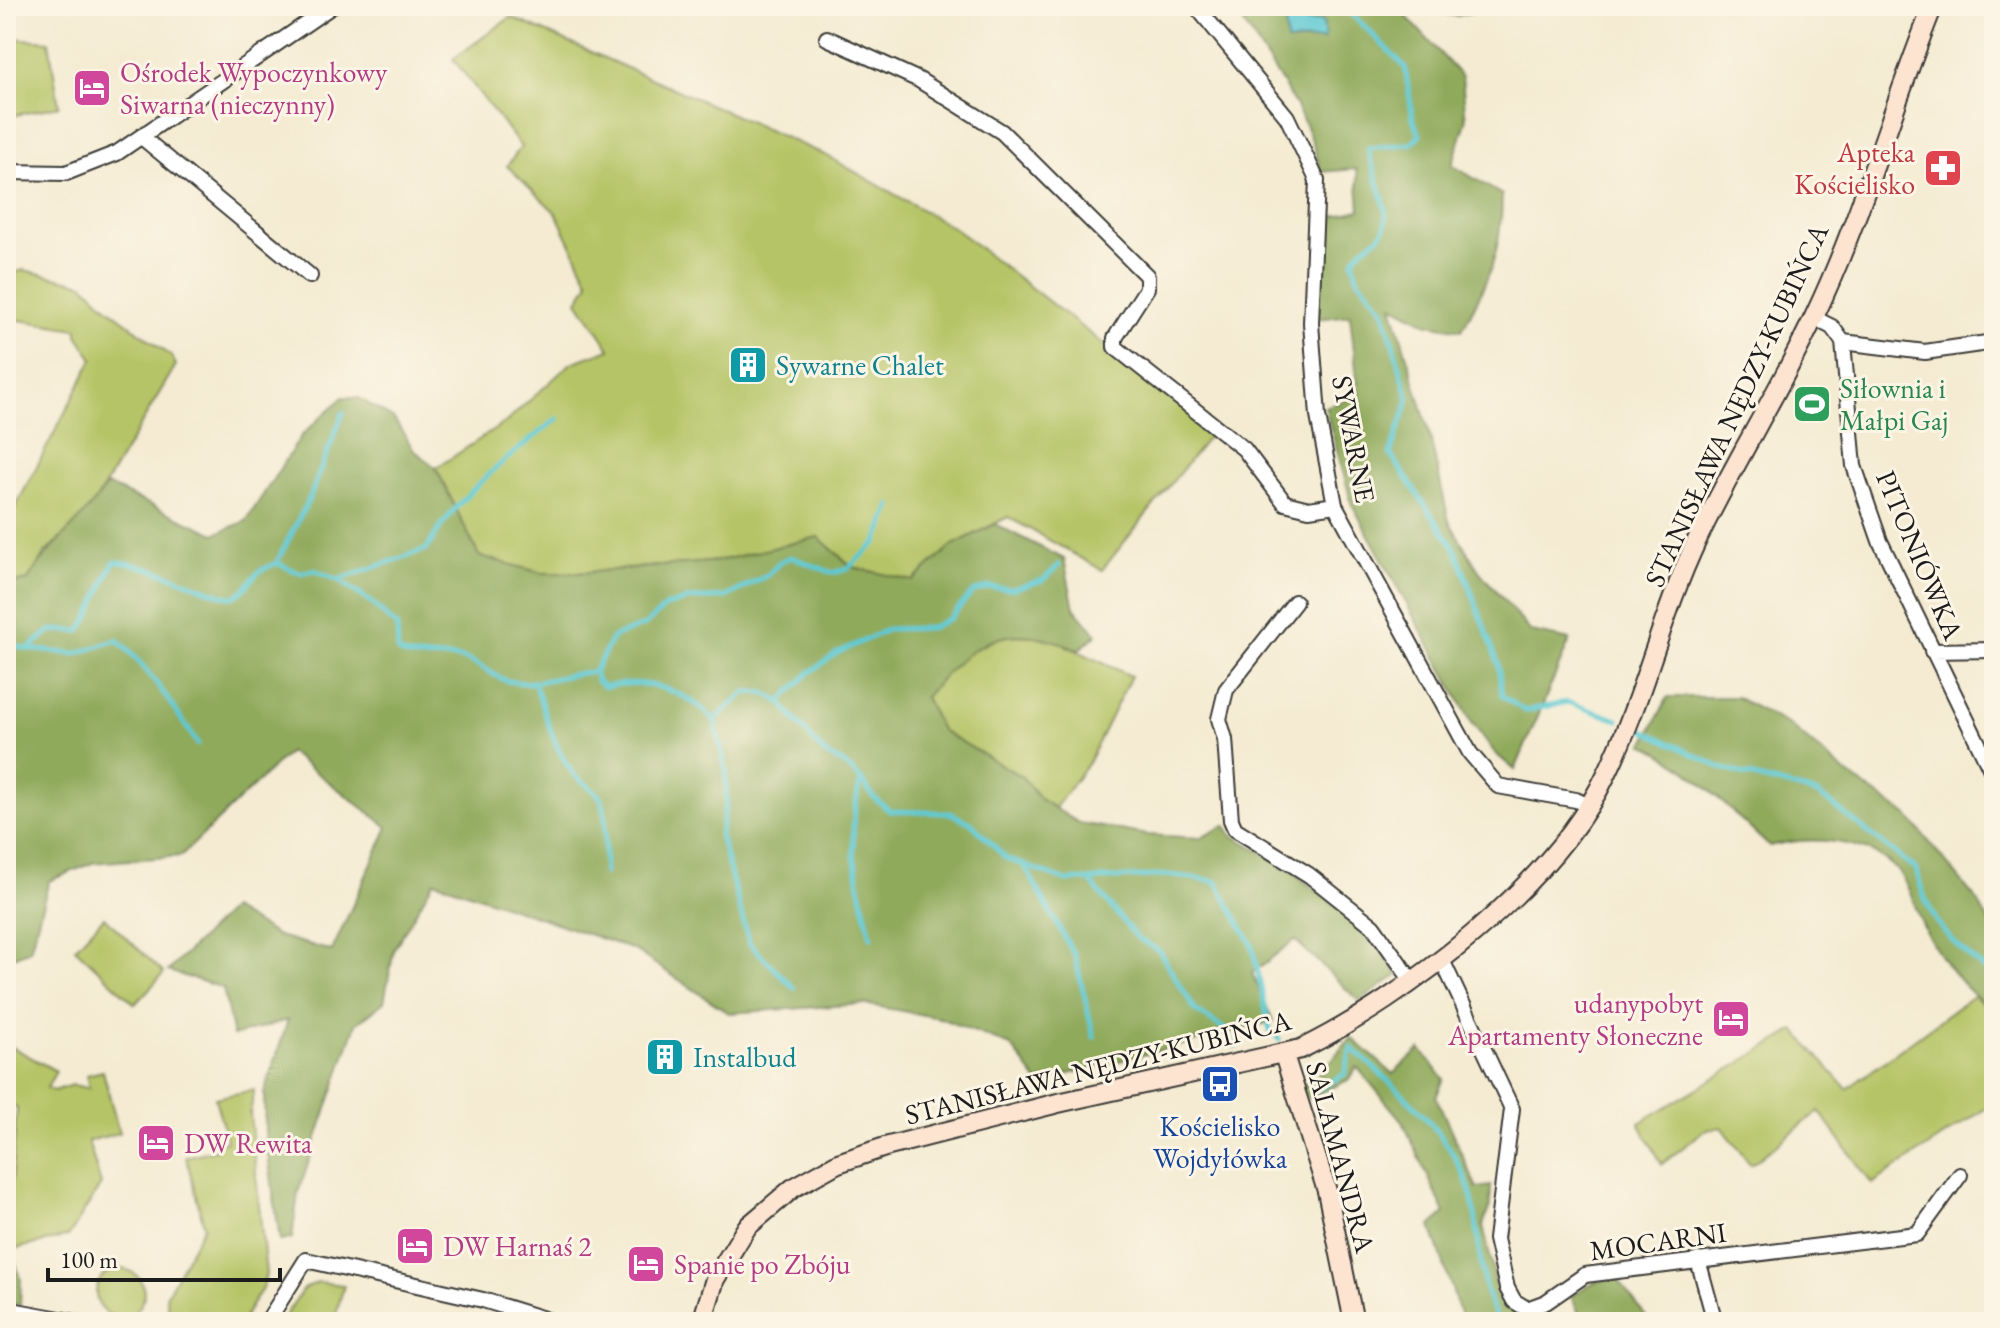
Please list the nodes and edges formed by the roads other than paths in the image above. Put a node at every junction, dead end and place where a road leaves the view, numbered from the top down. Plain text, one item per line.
1 (332, 6) edge
2 (1196, 6) edge
3 (1933, 6) edge
4 (827, 38) dead end
5 (143, 138) junction
6 (6, 172) edge
7 (310, 276) dead end
8 (1814, 318) junction
9 (1843, 342) junction
10 (1994, 342) edge
11 (1335, 505) junction
12 (1295, 602) dead end
13 (1994, 650) edge
14 (1932, 651) junction
15 (1994, 776) edge
16 (1589, 806) junction
17 (1442, 960) junction
18 (1412, 981) junction
19 (1284, 1055) junction
20 (1960, 1175) dead end
21 (1698, 1260) junction
22 (6, 1309) edge
23 (76, 1322) edge
24 (267, 1322) edge
25 (554, 1322) edge
26 (702, 1322) edge
27 (1354, 1322) edge
28 (1715, 1322) edge

1 - 5 street
2 - 11 street, SYWARNE
3 - 8 street, STANISŁAWA NĘDZY-KUBIŃCA
4 - 11 street
5 - 6 street
5 - 7 street
8 - 9 street
8 - 16 street, STANISŁAWA NĘDZY-KUBIŃCA
9 - 10 street
9 - 14 street, PITONIÓWKA
11 - 16 street, SYWARNE
12 - 18 street
13 - 14 street
14 - 15 street, PITONIÓWKA
16 - 17 street, STANISŁAWA NĘDZY-KUBIŃCA
17 - 18 street, STANISŁAWA NĘDZY-KUBIŃCA
17 - 21 street, MOCARNI
18 - 19 street, STANISŁAWA NĘDZY-KUBIŃCA
19 - 26 street, STANISŁAWA NĘDZY-KUBIŃCA
19 - 27 street, SALAMANDRA
20 - 21 street, MOCARNI
21 - 28 street
22 - 23 street
24 - 25 street

